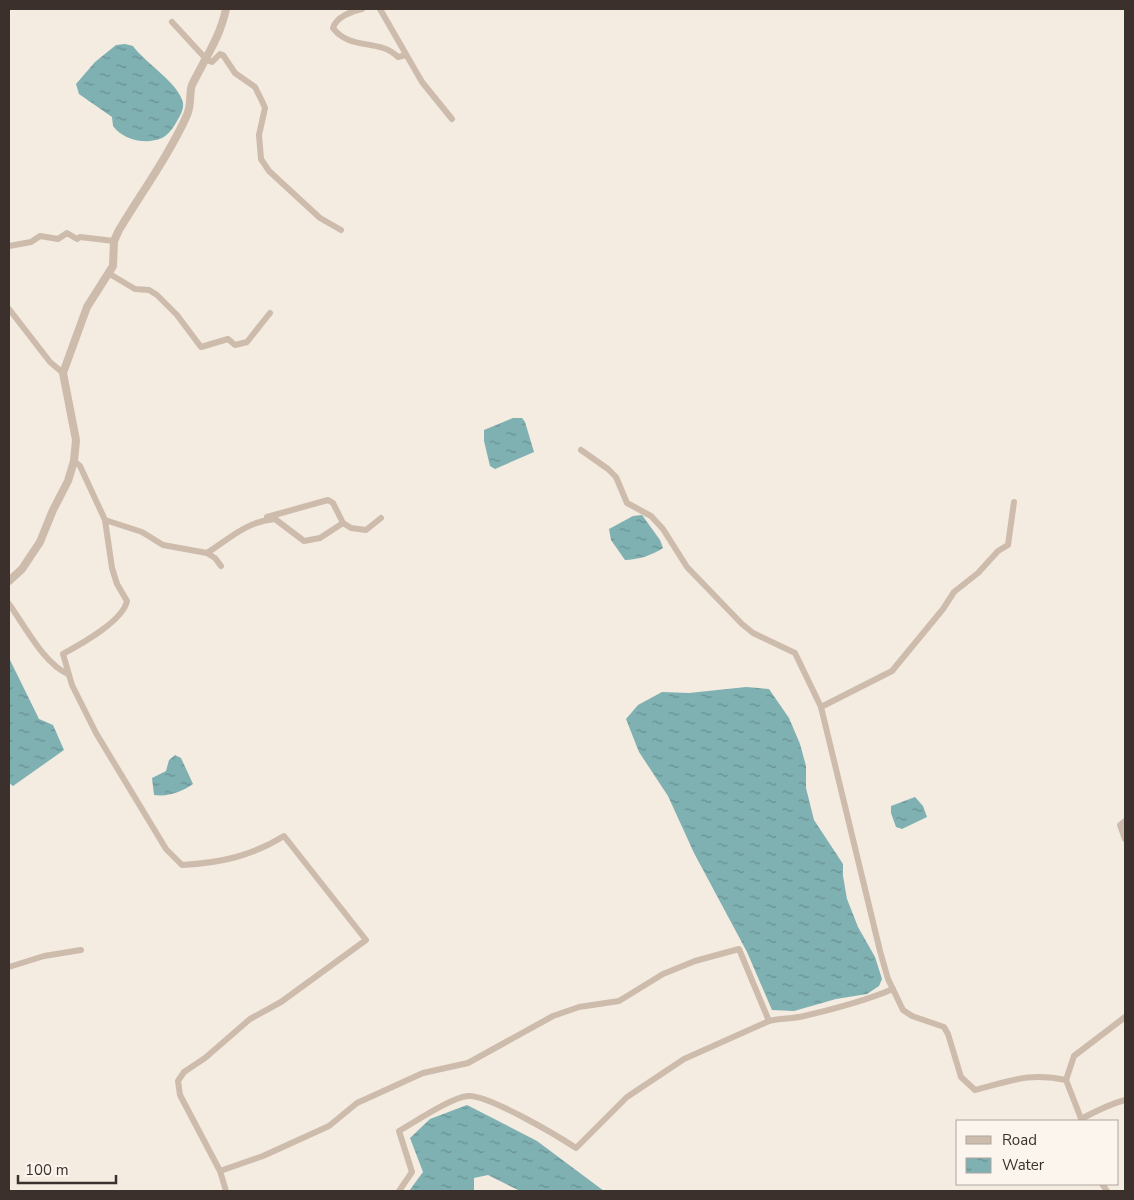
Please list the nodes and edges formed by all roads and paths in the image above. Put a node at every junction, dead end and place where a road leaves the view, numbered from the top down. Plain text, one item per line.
1 (226, 9) edge
2 (362, 9) edge
3 (380, 9) edge
4 (172, 22) dead end
5 (406, 56) junction
6 (207, 60) junction
7 (452, 119) dead end
8 (341, 230) dead end
9 (114, 241) junction
10 (9, 246) edge
11 (108, 273) junction
12 (9, 309) edge
13 (270, 313) dead end
14 (63, 373) junction
15 (581, 450) dead end
16 (74, 460) junction
17 (1014, 502) dead end
18 (381, 518) dead end
19 (105, 520) junction
20 (262, 520) junction
21 (343, 523) junction
22 (206, 553) junction
23 (221, 566) dead end
24 (9, 581) edge
25 (9, 604) edge
26 (68, 674) junction
27 (821, 707) junction
28 (1125, 821) edge
29 (1125, 840) edge
30 (81, 950) dead end
31 (9, 967) edge
32 (893, 989) junction
33 (1125, 1017) edge
34 (769, 1021) junction
35 (1066, 1080) junction
36 (1125, 1100) edge
37 (1082, 1120) edge
38 (220, 1171) junction
39 (226, 1191) edge
40 (399, 1191) edge

1 - 6 street
2 - 5 street
3 - 5 street
4 - 6 street
5 - 7 street
6 - 8 street
6 - 9 street
9 - 10 street
9 - 11 street
11 - 13 street
11 - 14 street
12 - 14 street
14 - 16 street
15 - 27 street
16 - 19 street
16 - 24 street
17 - 27 street
18 - 21 street
19 - 22 street
19 - 26 street
20 - 21 street
20 - 21 street
20 - 22 street
22 - 23 street
25 - 26 street
26 - 38 street
27 - 32 street
28 - 29 street
30 - 31 street
32 - 34 street
32 - 35 street
33 - 35 street
34 - 38 street
34 - 40 street
35 - 37 street
36 - 37 street
38 - 39 street

